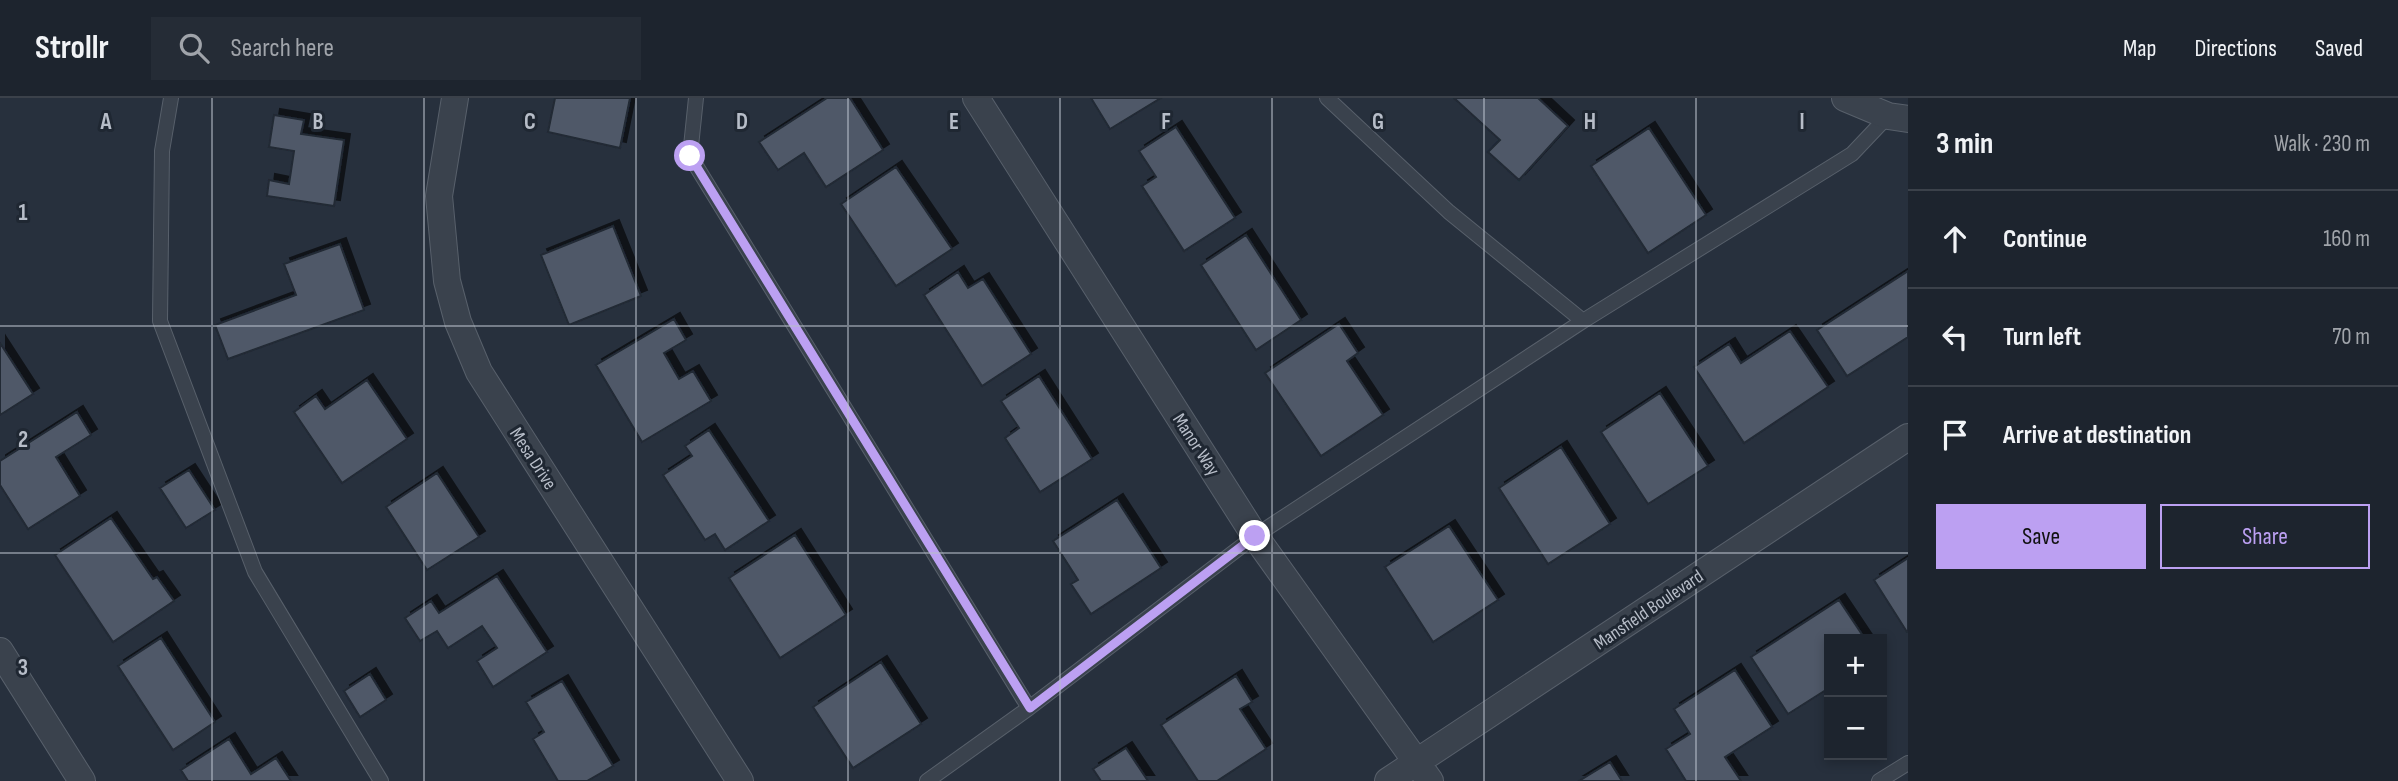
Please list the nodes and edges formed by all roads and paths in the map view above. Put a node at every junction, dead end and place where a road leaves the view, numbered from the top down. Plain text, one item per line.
1 (171, 98) edge
2 (455, 98) edge
3 (696, 98) edge
4 (976, 98) edge
5 (1327, 98) edge
6 (1845, 98) edge
7 (1898, 118) edge
8 (1583, 321) junction
9 (1908, 437) edge
10 (1255, 536) junction
11 (0, 651) edge
12 (1030, 708) junction
13 (1908, 763) edge
14 (1424, 771) edge
15 (82, 781) edge
16 (381, 781) edge
17 (740, 781) edge
18 (926, 781) edge
19 (1388, 781) edge
20 (1879, 781) edge

1 - 16 lane
2 - 17 street, Mesa Drive
3 - 12 lane
4 - 10 street, Manor Way
5 - 8 lane
6 - 7 street
7 - 8 lane
8 - 10 lane
9 - 14 street, Mansfield Boulevard
10 - 12 lane
10 - 14 street, Manor Way
11 - 15 street
12 - 18 lane
13 - 20 lane
14 - 19 street, Mansfield Boulevard

